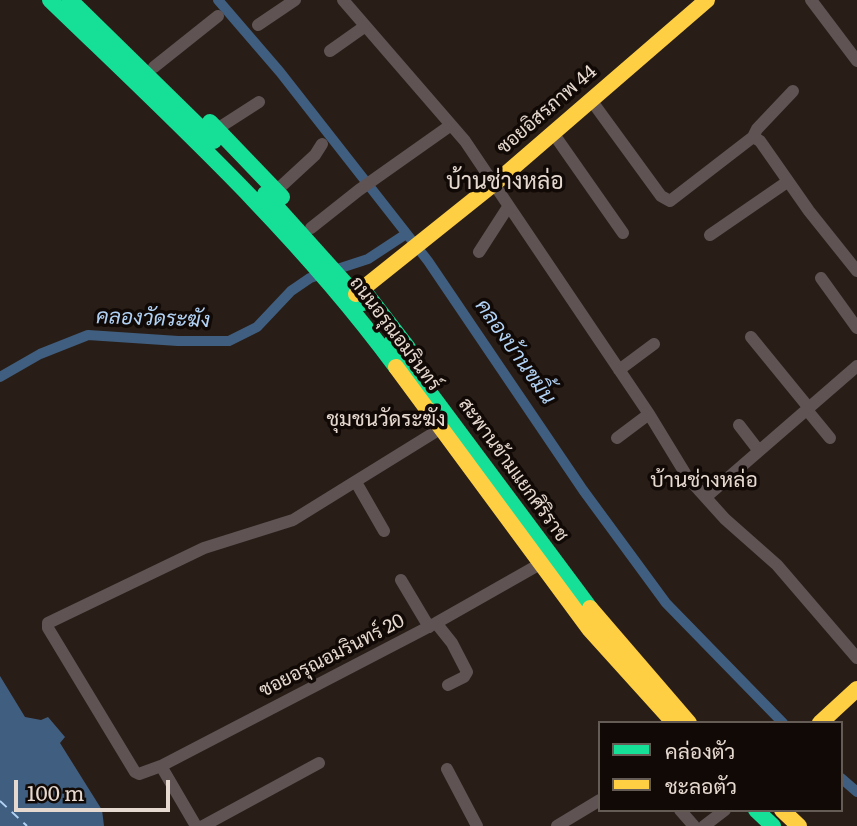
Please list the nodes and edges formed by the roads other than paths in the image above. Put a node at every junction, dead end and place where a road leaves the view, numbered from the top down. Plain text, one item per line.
1 (50, 0) edge
2 (69, 0) edge
3 (86, 0) edge
4 (295, 0) edge
5 (343, 0) edge
6 (707, 0) edge
7 (815, 5) edge
8 (218, 16) dead end
9 (258, 25) dead end
10 (364, 27) junction
11 (330, 51) dead end
12 (857, 61) edge
13 (154, 67) junction
14 (793, 91) dead end
15 (590, 100) junction
16 (259, 102) dead end
17 (451, 125) junction
18 (217, 129) junction
19 (554, 133) junction
20 (753, 137) junction
21 (322, 144) dead end
22 (495, 182) junction
23 (787, 182) junction
24 (276, 191) junction
25 (508, 207) junction
26 (311, 228) junction
27 (623, 233) dead end
28 (710, 235) dead end
29 (478, 252) dead end
30 (857, 271) edge
31 (821, 278) dead end
32 (363, 289) junction
33 (346, 302) junction
34 (857, 328) edge
35 (751, 338) dead end
36 (654, 344) dead end
37 (857, 366) edge
38 (619, 370) junction
39 (808, 409) junction
40 (649, 414) junction
41 (459, 417) junction
42 (739, 425) dead end
43 (440, 429) junction
44 (617, 438) dead end
45 (830, 438) dead end
46 (759, 451) junction
47 (357, 484) junction
48 (706, 497) junction
49 (384, 531) dead end
50 (540, 564) junction
51 (401, 580) dead end
52 (433, 625) junction
53 (857, 658) edge
54 (449, 685) dead end
55 (857, 689) edge
56 (672, 721) edge
57 (688, 721) edge
58 (698, 721) edge
59 (822, 721) edge
60 (319, 763) dead end
61 (161, 766) junction
62 (447, 769) dead end
63 (598, 801) edge
64 (682, 812) edge
65 (722, 812) edge
66 (758, 812) edge
67 (773, 812) edge
68 (784, 812) edge
69 (562, 825) edge
70 (196, 826) edge
71 (204, 826) edge
72 (477, 826) edge
73 (694, 826) edge
74 (704, 826) edge
75 (773, 826) edge
76 (786, 826) edge
77 (799, 826) edge

1 - 33 main road, ถนนอรุณอมรินทร์
2 - 57 main road, สะพานข้ามแยกศิริราช
3 - 13 main road, ถนนอรุณอมรินทร์
4 - 9 street
5 - 10 street
6 - 15 main road, ซอยอิสรภาพ 44
7 - 12 street
8 - 13 street
10 - 11 street
10 - 17 street
13 - 18 main road, ถนนอรุณอมรินทร์
14 - 20 street
15 - 19 main road, ซอยอิสรภาพ 44
15 - 20 street
16 - 18 street
17 - 22 street
17 - 26 street
18 - 24 main road, ถนนอรุณอมรินทร์
19 - 22 main road, ซอยอิสรภาพ 44
19 - 27 street
20 - 23 street
21 - 24 street
22 - 25 street
22 - 32 main road, ซอยอิสรภาพ 44
23 - 28 street
23 - 30 street
24 - 26 main road, ถนนอรุณอมรินทร์
25 - 29 street
25 - 38 street
26 - 32 main road, ถนนอรุณอมรินทร์
31 - 34 street
32 - 33 main road, ซอยอิสรภาพ 44
32 - 41 main road, ถนนอรุณอมรินทร์
33 - 43 main road, ถนนอรุณอมรินทร์
35 - 39 street
36 - 38 street
37 - 39 street
38 - 40 street
39 - 45 street
39 - 46 street
40 - 44 street
40 - 48 street
41 - 43 main road
41 - 58 main road, ถนนอรุณอมรินทร์
42 - 46 street
43 - 47 street
43 - 50 main road, ถนนอรุณอมรินทร์
46 - 48 street
47 - 49 street
47 - 61 street, ซอยอรุณอมรินทร์ 20
48 - 53 street
50 - 52 street, ซอยอรุณอมรินทร์ 20
50 - 56 main road, ถนนอรุณอมรินทร์
51 - 52 street
52 - 54 street
52 - 61 street, ซอยอรุณอมรินทร์ 20
55 - 59 main road
60 - 71 street
61 - 70 street
62 - 72 street
63 - 69 street
64 - 73 street
65 - 74 street
66 - 75 main road
67 - 76 main road
68 - 77 main road

